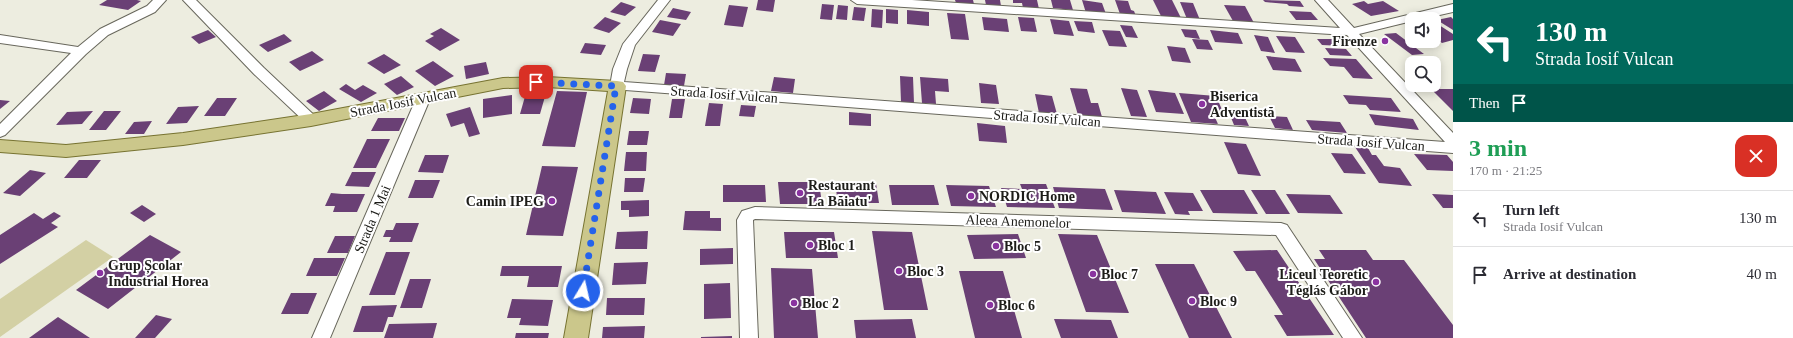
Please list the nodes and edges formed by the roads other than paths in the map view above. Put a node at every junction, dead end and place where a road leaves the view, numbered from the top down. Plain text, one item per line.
1 (160, 0) edge
2 (189, 0) edge
3 (664, 0) edge
4 (857, 0) edge
5 (1321, 0) edge
6 (1453, 8) edge
7 (1350, 32) junction
8 (0, 39) edge
9 (81, 51) junction
10 (616, 86) junction
11 (423, 99) junction
12 (311, 120) junction
13 (0, 132) edge
14 (1453, 142) edge
15 (0, 146) edge
16 (1453, 148) edge
17 (321, 338) edge
18 (576, 338) edge
19 (749, 338) edge
20 (1353, 338) edge

1 - 9 street
2 - 12 street
3 - 10 street
4 - 7 street
5 - 7 street
6 - 7 street
7 - 14 street
8 - 9 street
9 - 13 street
10 - 11 main road, Strada Iosif Vulcan
10 - 16 street, Strada Iosif Vulcan
10 - 18 main road
11 - 12 main road, Strada Iosif Vulcan
11 - 17 street, Strada 1 Mai
12 - 15 main road, Strada Iosif Vulcan
19 - 20 street, Aleea Anemonelor

